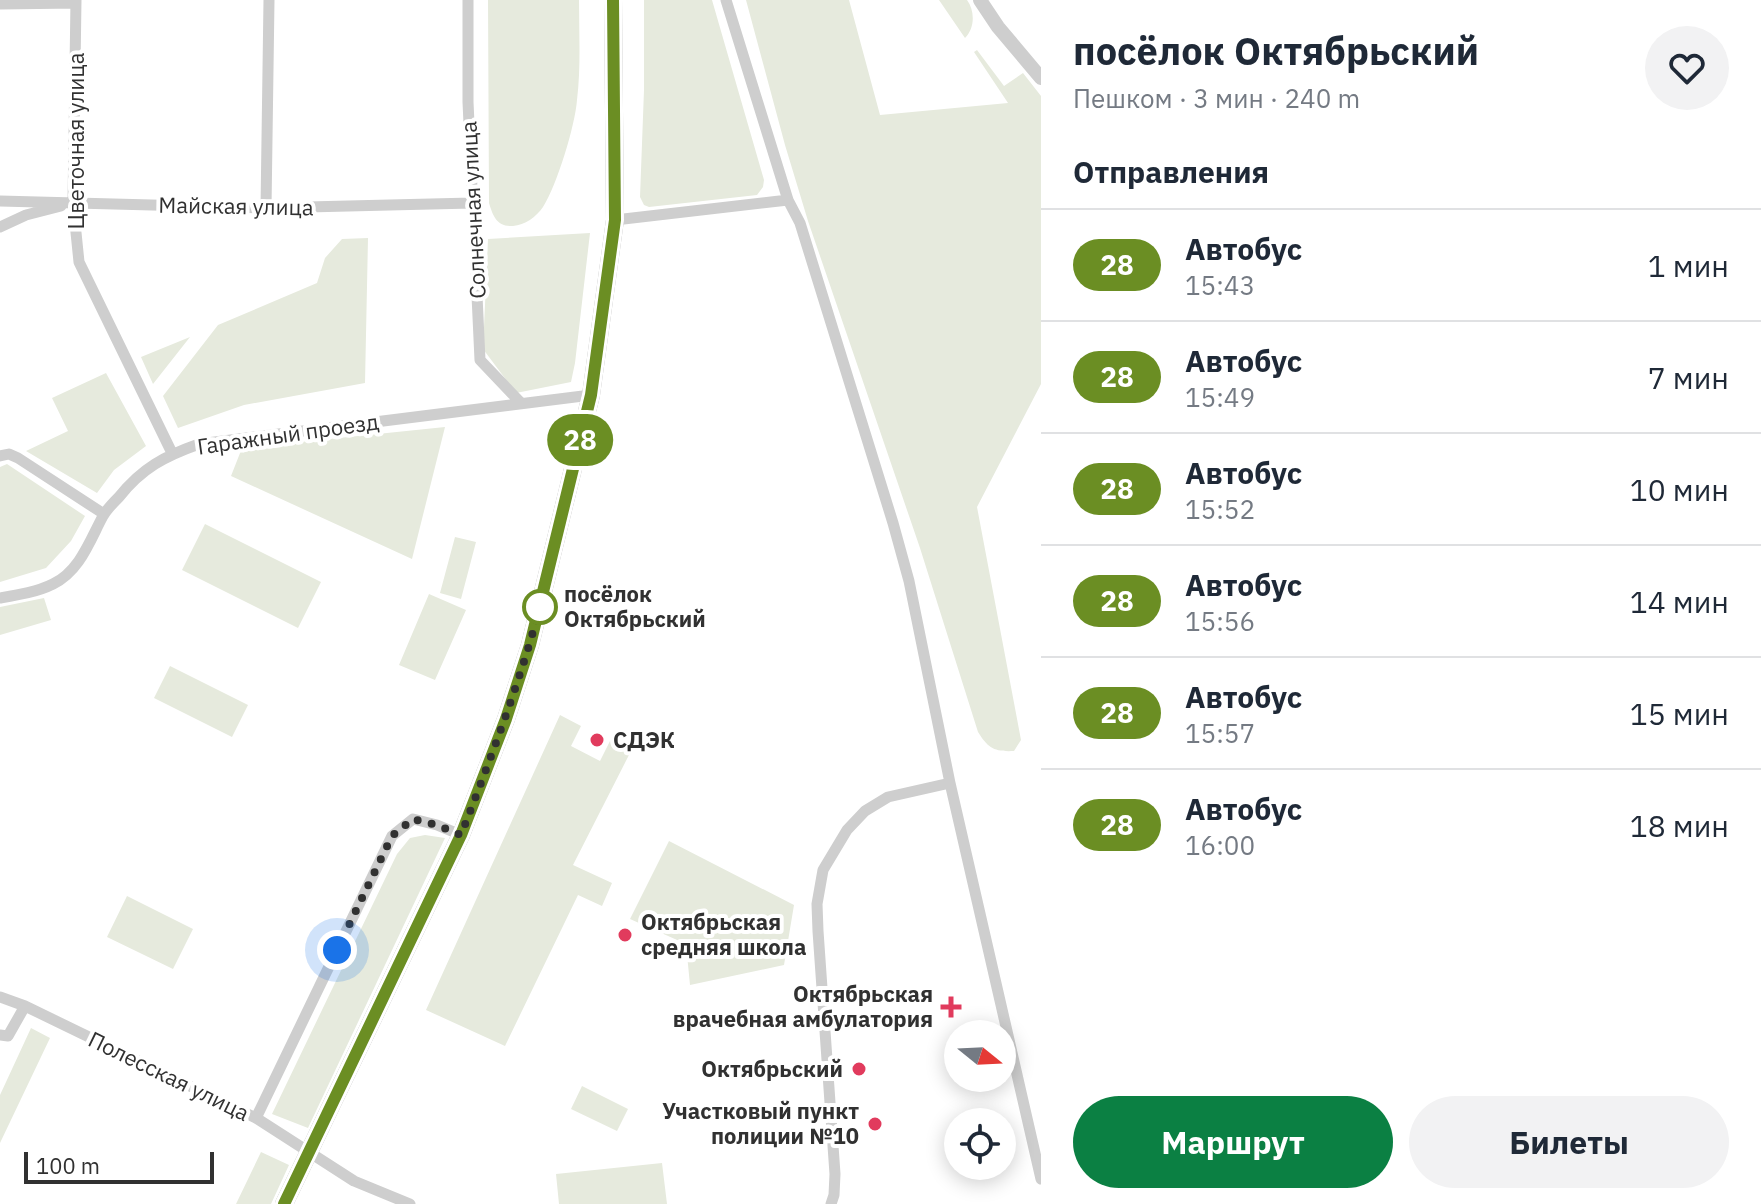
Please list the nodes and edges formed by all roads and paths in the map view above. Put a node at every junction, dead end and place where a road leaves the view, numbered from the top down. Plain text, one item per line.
1 (269, 0) edge
2 (468, 0) edge
3 (613, 0) edge
4 (726, 0) edge
5 (980, 0) edge
6 (76, 1) edge
7 (0, 4) edge
8 (1041, 78) edge
9 (788, 200) junction
10 (0, 201) edge
11 (73, 203) junction
12 (472, 203) junction
13 (266, 208) junction
14 (615, 220) junction
15 (0, 227) edge
16 (591, 395) junction
17 (521, 403) junction
18 (172, 453) junction
19 (0, 456) edge
20 (104, 514) junction
21 (0, 598) edge
22 (950, 783) junction
23 (461, 835) junction
24 (0, 997) edge
25 (25, 1006) junction
26 (0, 1035) edge
27 (256, 1118) junction
28 (310, 1152) junction
29 (1041, 1179) edge
30 (284, 1204) edge
31 (410, 1204) edge
32 (831, 1204) edge

1 - 13 street
2 - 12 street, Солнечная улица
3 - 14 main road
4 - 9 street
5 - 8 street
6 - 7 street
6 - 11 street, Цветочная улица
9 - 14 street
9 - 22 street
10 - 11 street, Майская улица
11 - 13 street, Майская улица
11 - 15 street
11 - 18 street, Цветочная улица
12 - 13 street, Майская улица
12 - 17 street, Солнечная улица
14 - 16 main road
16 - 17 street, Гаражный проезд
16 - 23 main road
17 - 18 street, Гаражный проезд
18 - 20 street, Гаражный проезд
19 - 20 street
20 - 21 street, Гаражный проезд
22 - 29 street
22 - 32 street
23 - 27 street
23 - 28 main road
24 - 25 street, Полесская улица
25 - 26 street
25 - 27 street, Полесская улица
27 - 28 street, Полесская улица
28 - 30 main road
28 - 31 street, Полесская улица

